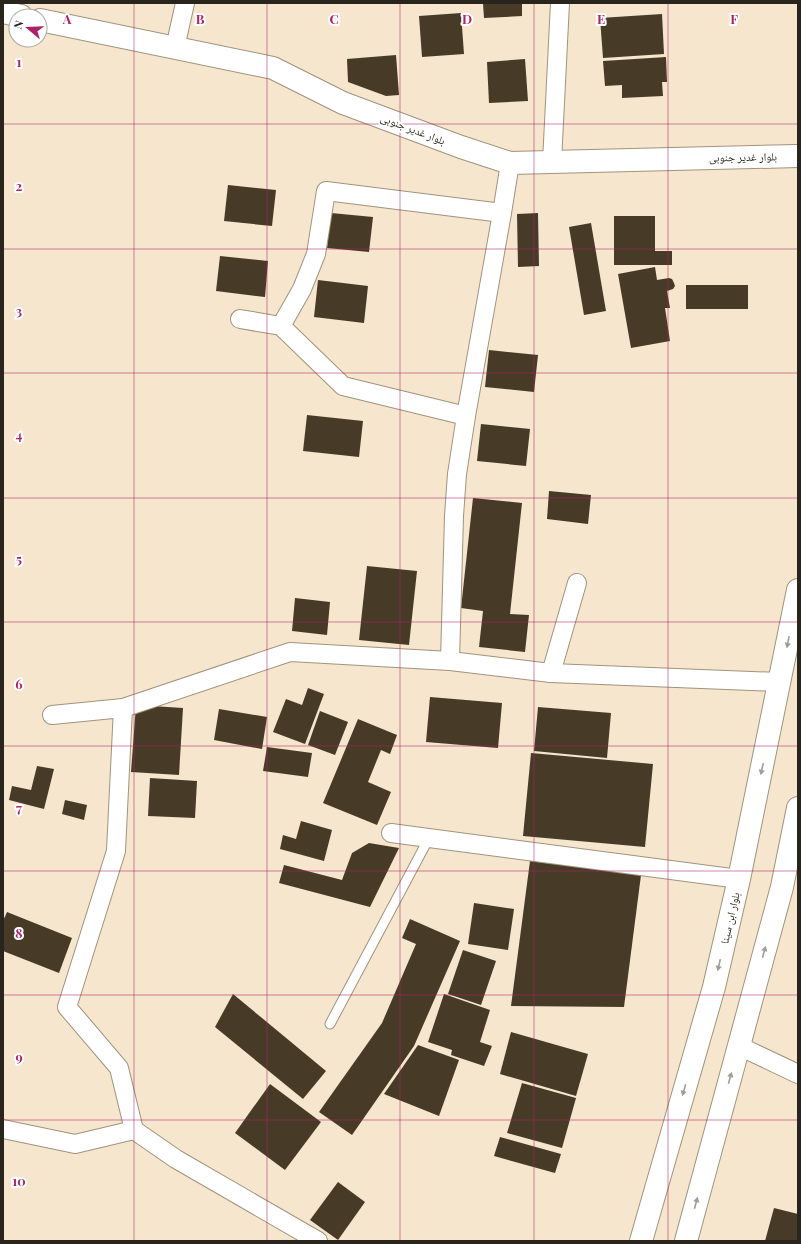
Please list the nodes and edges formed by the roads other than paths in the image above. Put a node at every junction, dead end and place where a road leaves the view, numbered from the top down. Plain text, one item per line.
1 (5, 3) edge
2 (185, 3) edge
3 (560, 3) edge
4 (3, 12) edge
5 (48, 22) edge
6 (175, 48) junction
7 (798, 156) edge
8 (552, 162) junction
9 (510, 163) junction
10 (502, 213) junction
11 (240, 319) dead end
12 (281, 326) junction
13 (466, 416) junction
14 (577, 583) dead end
15 (798, 590) edge
16 (450, 662) junction
17 (551, 673) junction
18 (779, 682) junction
19 (123, 708) junction
20 (52, 715) dead end
21 (798, 808) edge
22 (391, 833) dead end
23 (429, 838) junction
24 (739, 879) junction
25 (330, 1024) dead end
26 (739, 1046) junction
27 (798, 1074) edge
28 (3, 1129) edge
29 (134, 1130) junction
30 (318, 1241) edge
31 (641, 1241) edge
32 (686, 1241) edge

1 - 4 street
2 - 6 street
3 - 8 street
5 - 6 main road, بلوار غدیر جنوبی
6 - 9 main road, بلوار غدیر جنوبی
7 - 8 main road, بلوار غدیر جنوبی
8 - 9 main road, بلوار غدیر جنوبی
9 - 10 street
10 - 12 street
10 - 13 street
11 - 12 street
12 - 13 street
13 - 16 street
14 - 17 street
15 -> 18 main road, بلوار ابن سینا
16 - 17 street
16 - 19 street
17 - 18 street
18 -> 24 main road, بلوار ابن سینا
19 - 20 street
19 - 29 street
26 -> 21 main road
22 - 23 street
23 - 24 street
23 - 25 lane
24 -> 31 main road, بلوار ابن سینا
26 - 27 street
32 -> 26 main road
28 - 29 street
29 - 30 street

